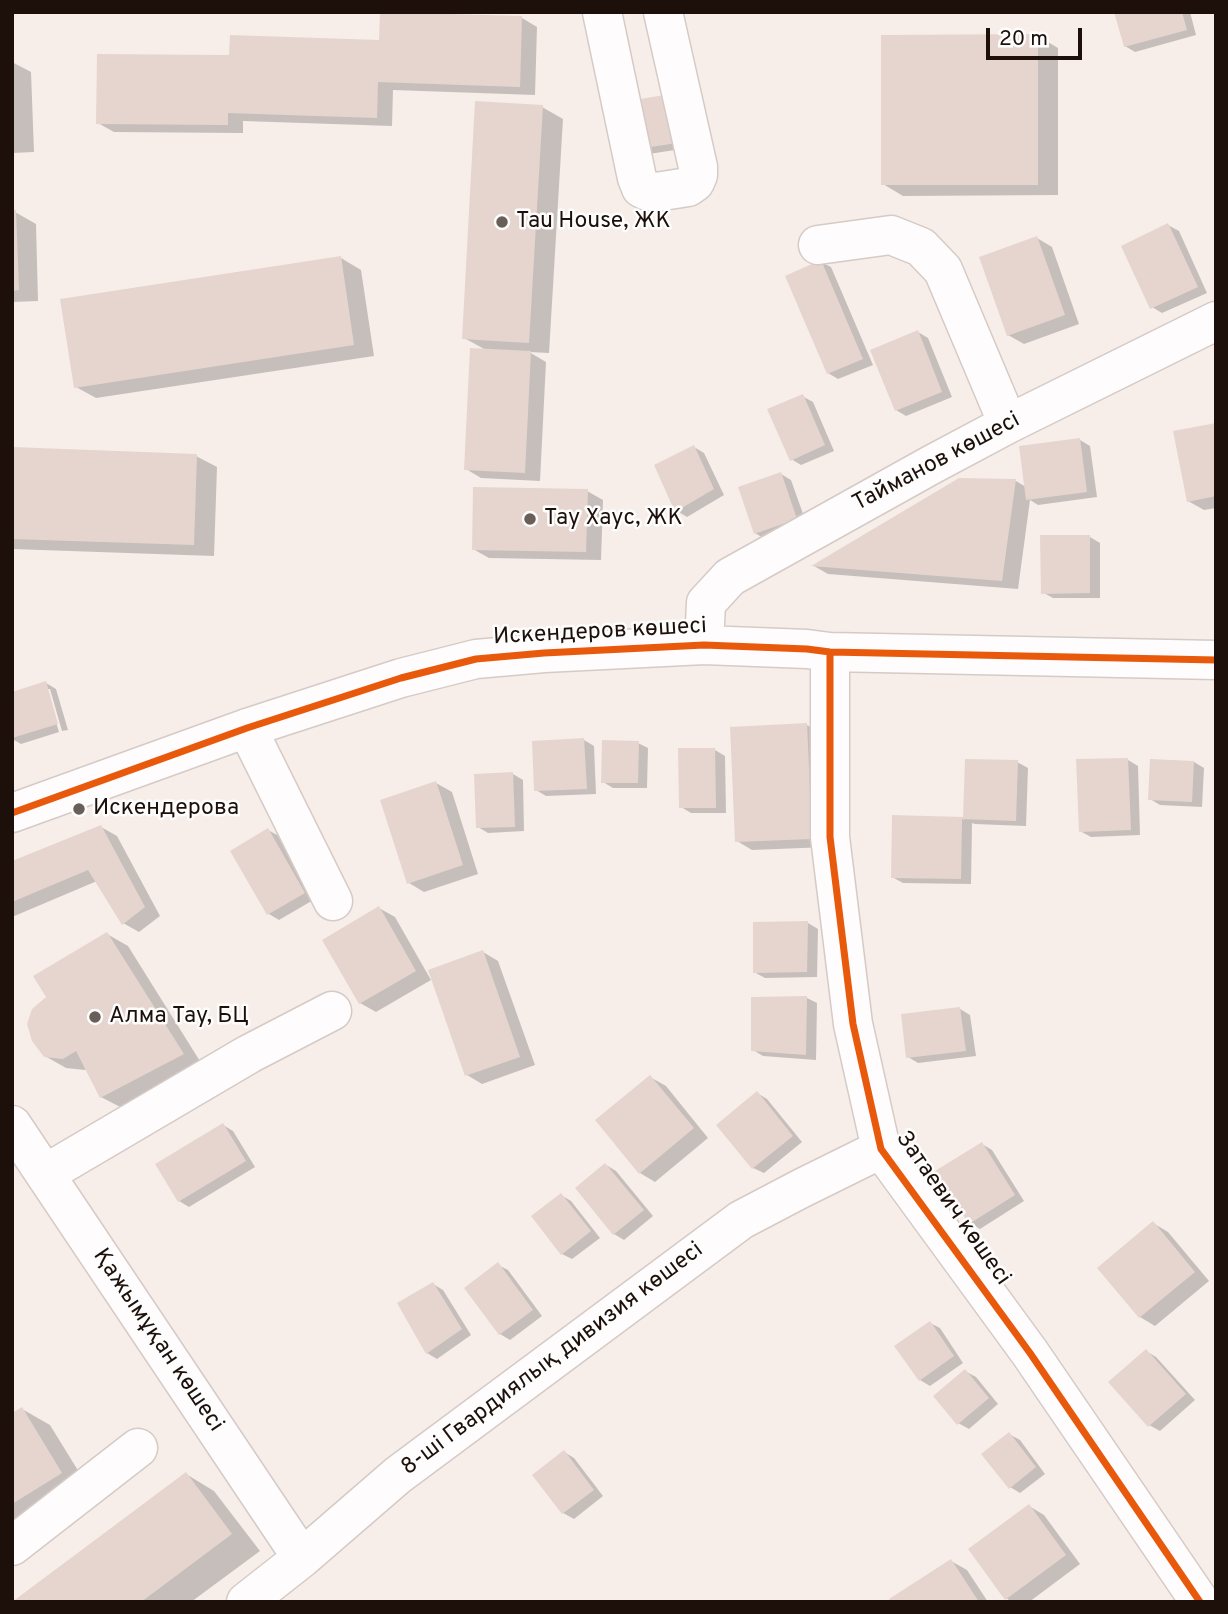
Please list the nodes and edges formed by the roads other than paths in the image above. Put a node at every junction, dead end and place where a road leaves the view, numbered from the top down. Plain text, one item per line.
1 (602, 12) edge
2 (663, 12) edge
3 (818, 245) dead end
4 (1216, 321) edge
5 (1008, 424) junction
6 (704, 645) junction
7 (830, 652) junction
8 (1216, 660) edge
9 (247, 728) junction
10 (12, 813) edge
11 (333, 901) dead end
12 (332, 1010) dead end
13 (12, 1125) edge
14 (881, 1149) junction
15 (45, 1174) junction
16 (138, 1448) dead end
17 (12, 1546) edge
18 (302, 1558) junction
19 (246, 1602) edge
20 (1200, 1602) edge

1 - 2 street
3 - 5 street
4 - 5 street, Тайманов көшесі
5 - 6 street, Тайманов көшесі
6 - 7 street, Искендеров көшесі
6 - 9 street, Искендеров көшесі
7 - 8 street, Искендеров көшесі
7 - 14 street, Затаевич көшесі
9 - 10 street, Искендеров көшесі
9 - 11 street
12 - 15 street
13 - 15 street, Қажымұқан көшесі
14 - 18 street, 8-ші Гвардиялық дивизия көшесі
14 - 20 street, Затаевич көшесі
15 - 18 street, Қажымұқан көшесі
16 - 17 street
18 - 19 street, 8-ші Гвардиялық дивизия көшесі

